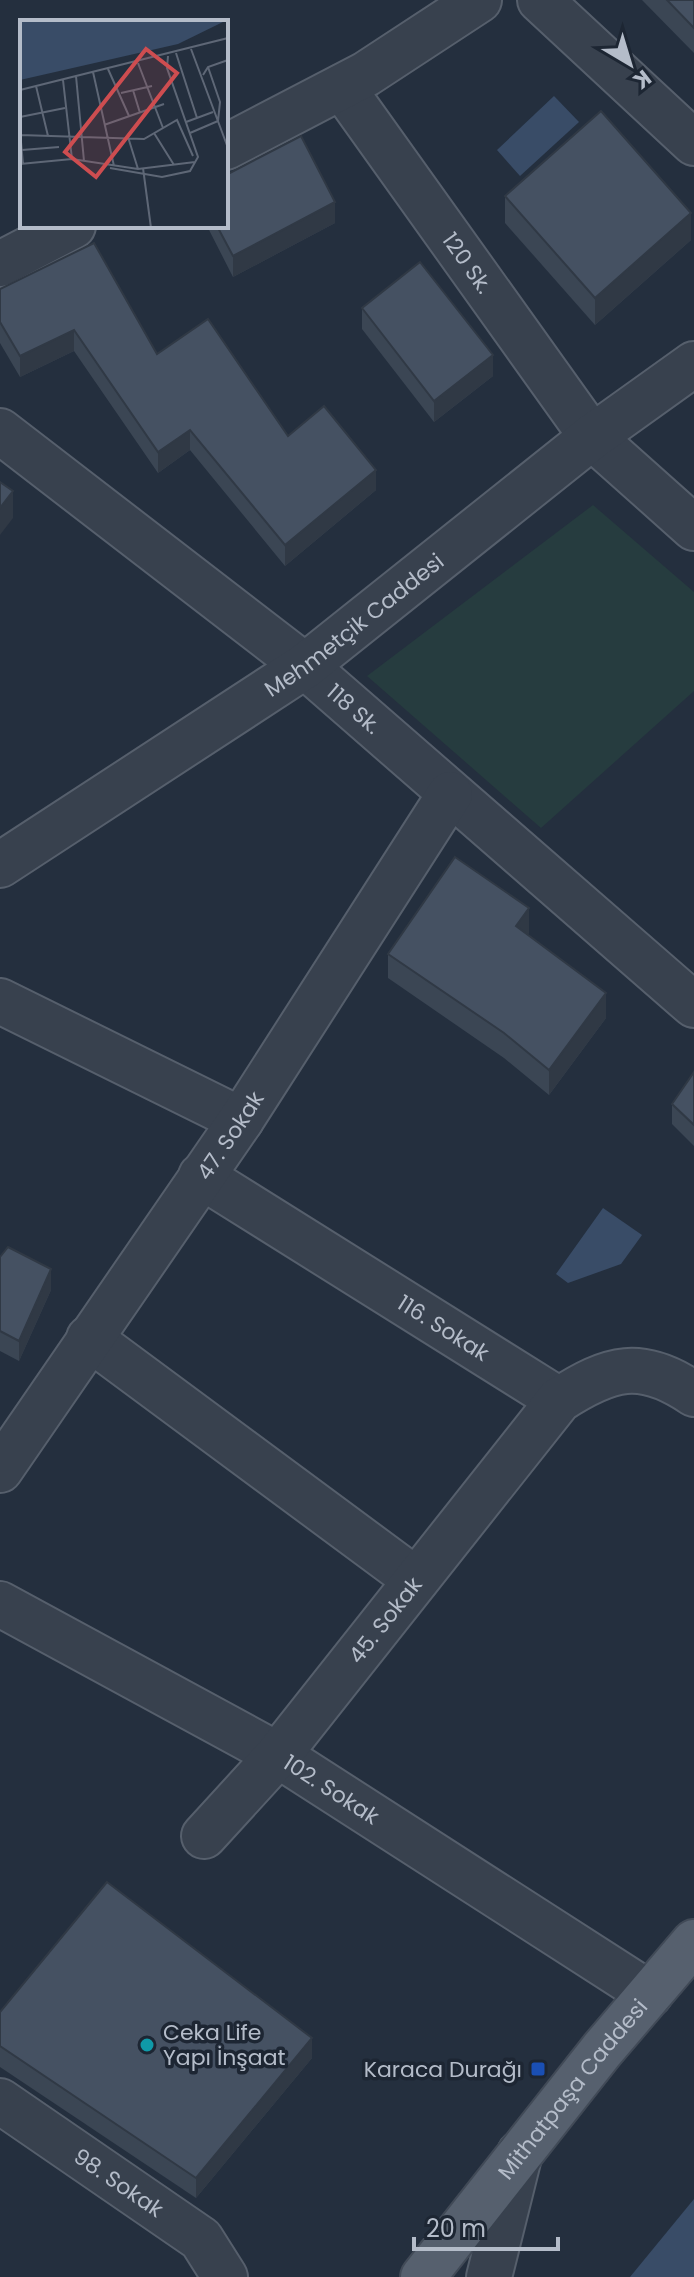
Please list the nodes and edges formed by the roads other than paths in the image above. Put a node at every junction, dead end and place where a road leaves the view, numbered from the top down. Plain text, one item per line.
1 (479, 0) edge
2 (540, 0) edge
3 (342, 87) junction
4 (694, 143) edge
5 (228, 146) edge
6 (69, 228) edge
7 (0, 264) edge
8 (694, 364) edge
9 (0, 431) edge
10 (592, 437) junction
11 (694, 528) edge
12 (305, 666) junction
13 (450, 794) junction
14 (0, 865) edge
15 (686, 984) edge
16 (0, 1001) edge
17 (241, 1120) junction
18 (201, 1176) junction
19 (89, 1338) junction
20 (694, 1394) edge
21 (559, 1400) junction
22 (0, 1470) edge
23 (416, 1580) junction
24 (0, 1604) edge
25 (278, 1755) junction
26 (204, 1836) dead end
27 (694, 1942) edge
28 (650, 1994) junction
29 (0, 2101) edge
30 (520, 2153) junction
31 (225, 2277) edge
32 (423, 2277) edge
33 (489, 2277) edge

1 - 3 street
2 - 4 street
3 - 5 street
3 - 10 street, 120 Sk.
6 - 7 street
8 - 10 street, Mehmetçik Caddesi
9 - 12 street, 118 Sk.
10 - 11 street, 120 Sk.
10 - 12 street, Mehmetçik Caddesi
12 - 13 street, 118 Sk.
12 - 14 street, Mehmetçik Caddesi
13 - 15 street, 118 Sk.
13 - 17 street, 47. Sokak
16 - 17 street
17 - 18 street, 47. Sokak
18 - 19 street, 47. Sokak
18 - 21 street, 116. Sokak
19 - 22 street, 47. Sokak
19 - 23 street
20 - 21 street
21 - 23 street, 45. Sokak
23 - 25 street, 45. Sokak
24 - 25 street, 102. Sokak
25 - 26 street, 45. Sokak
25 - 28 street, 102. Sokak
27 - 28 main road, Mithatpaşa Caddesi
28 - 30 main road, Mithatpaşa Caddesi
29 - 31 street, 98. Sokak
30 - 32 main road, Mithatpaşa Caddesi
30 - 33 street

